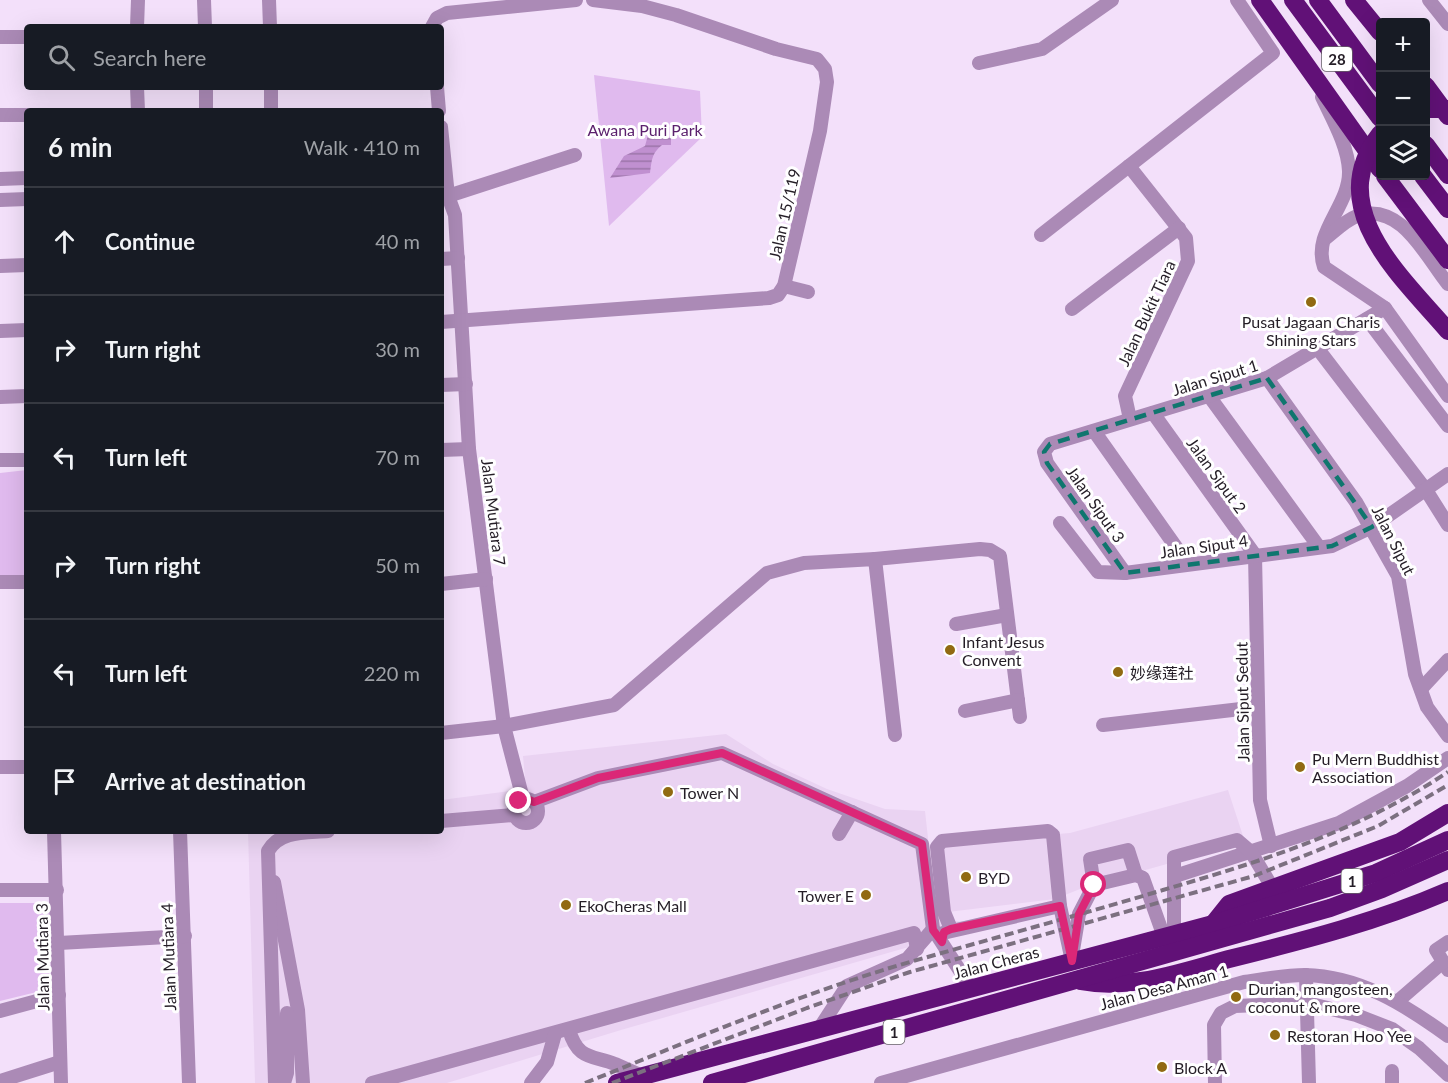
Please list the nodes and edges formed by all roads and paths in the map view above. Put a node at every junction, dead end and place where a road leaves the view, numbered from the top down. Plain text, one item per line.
1 (138, 0) edge
2 (204, 0) edge
3 (269, 0) edge
4 (576, 0) edge
5 (592, 0) edge
6 (1113, 0) edge
7 (1237, 0) edge
8 (1260, 0) edge
9 (1293, 0) edge
10 (1318, 0) edge
11 (1354, 0) edge
12 (1434, 2) edge
13 (137, 24) edge
14 (205, 24) edge
15 (270, 24) edge
16 (434, 24) edge
17 (1448, 24) edge
18 (1376, 27) edge
19 (0, 37) edge
20 (24, 37) edge
21 (979, 63) dead end
22 (1312, 76) junction
23 (1376, 79) edge
24 (137, 90) edge
25 (206, 90) edge
26 (271, 90) edge
27 (437, 90) edge
28 (1430, 93) edge
29 (138, 108) edge
30 (206, 108) edge
31 (271, 108) edge
32 (439, 108) edge
33 (1430, 109) edge
34 (1448, 109) edge
35 (1376, 113) edge
36 (0, 115) edge
37 (24, 115) edge
38 (1448, 116) edge
39 (1376, 140) edge
40 (1430, 152) edge
41 (576, 154) dead end
42 (1376, 164) edge
43 (1129, 166) junction
44 (1448, 175) edge
45 (24, 178) edge
46 (444, 178) edge
47 (0, 179) edge
48 (1388, 180) edge
49 (1426, 180) edge
50 (445, 195) edge
51 (24, 199) edge
52 (0, 200) edge
53 (1448, 209) edge
54 (1179, 228) junction
55 (1041, 235) dead end
56 (1322, 241) junction
57 (458, 258) junction
58 (444, 259) edge
59 (1448, 260) edge
60 (24, 265) edge
61 (0, 266) edge
62 (1448, 284) edge
63 (784, 286) junction
64 (808, 292) dead end
65 (1385, 308) junction
66 (1072, 309) dead end
67 (1367, 319) junction
68 (462, 321) junction
69 (444, 322) edge
70 (24, 330) edge
71 (0, 331) edge
72 (1448, 331) edge
73 (1318, 349) junction
74 (1267, 378) junction
75 (444, 384) edge
76 (466, 384) junction
77 (24, 396) edge
78 (1209, 396) junction
79 (1448, 396) edge
80 (0, 397) edge
81 (1153, 413) junction
82 (1130, 419) junction
83 (1448, 426) edge
84 (1094, 431) junction
85 (469, 449) junction
86 (444, 450) edge
87 (1044, 452) joint
88 (0, 460) edge
89 (24, 460) edge
90 (1448, 474) edge
91 (1426, 490) junction
92 (1060, 523) dead end
93 (1448, 525) edge
94 (1372, 527) junction
95 (1319, 547) junction
96 (1255, 555) junction
97 (875, 559) junction
98 (1188, 564) junction
99 (1125, 573) junction
100 (486, 579) junction
101 (0, 582) edge
102 (24, 582) edge
103 (444, 584) edge
104 (1007, 615) junction
105 (956, 624) dead end
106 (1448, 660) edge
107 (1420, 689) junction
108 (1018, 700) junction
109 (1258, 707) junction
110 (965, 711) dead end
111 (1020, 717) dead end
112 (1103, 725) dead end
113 (504, 726) junction
114 (444, 733) edge
115 (895, 735) dead end
116 (1448, 736) edge
117 (1448, 758) edge
118 (0, 767) edge
119 (24, 767) edge
120 (528, 801) junction
121 (852, 812) junction
122 (1448, 813) edge
123 (514, 814) junction
124 (444, 821) edge
125 (54, 834) edge
126 (180, 834) edge
127 (297, 834) edge
128 (839, 834) dead end
129 (1448, 840) edge
130 (1271, 846) junction
131 (1251, 852) junction
132 (1448, 860) edge
133 (269, 866) junction
134 (1136, 875) junction
135 (1094, 885) junction
136 (1272, 887) junction
137 (0, 890) edge
138 (57, 890) junction
139 (1448, 891) edge
140 (1060, 906) junction
141 (1213, 924) junction
142 (951, 929) junction
143 (933, 930) junction
144 (1169, 935) junction
145 (185, 936) junction
146 (942, 942) junction
147 (1448, 942) edge
148 (59, 943) junction
149 (917, 949) junction
150 (1072, 961) junction
151 (1445, 966) edge
152 (1306, 975) junction
153 (1076, 980) junction
154 (970, 988) junction
155 (59, 995) junction
156 (1398, 1001) junction
157 (1307, 1003) junction
158 (0, 1011) edge
159 (287, 1013) dead end
160 (819, 1029) junction
161 (569, 1030) junction
162 (555, 1034) junction
163 (1448, 1036) edge
164 (60, 1062) junction
165 (932, 1068) junction
166 (1448, 1075) edge
167 (642, 1076) junction
168 (0, 1081) edge
169 (61, 1083) edge
170 (189, 1083) edge
171 (275, 1083) edge
172 (284, 1083) edge
173 (303, 1083) edge
174 (372, 1083) edge
175 (531, 1083) edge
176 (616, 1083) edge
177 (712, 1083) edge
178 (881, 1083) edge
179 (932, 1083) edge
180 (1215, 1083) edge
181 (1309, 1083) edge

1 - 13 street
2 - 14 street
3 - 15 street
4 - 16 street
5 - 63 street, Jalan 15/119
6 - 21 street
7 - 43 street
8 - 22 highway
9 - 35 highway, 28
10 - 23 highway, 28
11 - 18 highway
12 - 17 street
19 - 20 street
22 - 42 highway
22 - 56 street
24 - 29 street
25 - 30 street
26 - 31 street
27 - 32 street
28 - 38 highway
33 - 34 highway, bridge
36 - 37 street
39 - 72 highway, bridge
40 - 44 highway
41 - 50 street
43 - 54 street, Jalan Bukit Tiara
43 - 55 street
45 - 47 street
46 - 50 street
48 - 59 highway
49 - 53 highway
50 - 57 street, Jalan Mutiara 7
51 - 52 street
54 - 66 street
54 - 82 street, Jalan Bukit Tiara
56 - 62 street
56 - 65 street
57 - 58 street
57 - 68 street, Jalan Mutiara 7
60 - 61 street
63 - 64 street
63 - 68 street, Jalan 15/119
65 - 67 street, Jalan Siput 1
65 - 79 street
67 - 73 street, Jalan Siput 1
67 - 83 street
68 - 69 street, Jalan 15/119
68 - 76 street, Jalan Mutiara 7
70 - 71 street
73 - 74 street, Jalan Siput 1
73 - 91 street
74 - 78 street, Jalan Siput 1
74 - 94 street, Jalan Siput
75 - 76 street
76 - 85 street, Jalan Mutiara 7
77 - 80 street
78 - 81 street, Jalan Siput 1
78 - 95 street
81 - 82 street, Jalan Siput 1
81 - 96 street, Jalan Siput 2
82 - 84 street, Jalan Siput 1
84 - 87 street, Jalan Siput 1
84 - 98 street
85 - 86 street
85 - 100 street, Jalan Mutiara 7
87 - 99 street, Jalan Siput 3
88 - 89 street
90 - 91 street, Jalan Siput 4
91 - 93 street
91 - 94 street, Jalan Siput 4
92 - 99 street, Jalan Siput 4
94 - 95 street, Jalan Siput 4
94 - 107 street, Jalan Siput
95 - 96 street, Jalan Siput 4
96 - 98 street, Jalan Siput 4
96 - 109 street, Jalan Siput Sedut
97 - 104 street
97 - 113 street
97 - 115 street
98 - 99 street, Jalan Siput 4
100 - 103 street
100 - 113 street, Jalan Mutiara 7
101 - 102 street
104 - 105 street
104 - 108 street
106 - 107 street
107 - 116 street, Jalan Siput
108 - 110 street
108 - 111 street
109 - 112 street
109 - 130 street, Jalan Siput Sedut
113 - 114 street
113 - 120 street, Jalan Mutiara 7
117 - 130 street
118 - 119 street
120 - 121 street
120 - 123 street
120 - 123 street
121 - 128 street
121 - 143 street
122 - 136 highway
123 - 124 street
125 - 138 street, Jalan Mutiara 3
126 - 145 street, Jalan Mutiara 4
127 - 133 street
129 - 141 highway, Jalan Cheras / 1
130 - 131 street
131 - 136 street
131 - 144 street
132 - 153 highway, 1
133 - 171 street
133 - 173 street
134 - 135 street
134 - 135 street
134 - 144 street
135 - 150 street
136 - 141 highway
137 - 138 street
138 - 148 street, Jalan Mutiara 3
139 - 153 highway
140 - 142 street
140 - 142 street
140 - 150 street
141 - 144 highway, Jalan Cheras / 1
142 - 146 street
143 - 146 street
143 - 149 street
144 - 150 highway, Jalan Cheras / 1
145 - 148 street
145 - 170 street, Jalan Mutiara 4
146 - 154 street
147 - 151 street
148 - 155 street, Jalan Mutiara 3
149 - 160 street
149 - 161 street
150 - 154 highway, Jalan Cheras / 1
151 - 156 street
152 - 156 street, Jalan Desa Aman 1
152 - 157 street
152 - 165 street, Jalan Desa Aman 1
153 - 177 highway, 1
154 - 160 highway, Jalan Cheras / 1
155 - 158 street
155 - 164 street, Jalan Mutiara 3
156 - 163 street, Jalan Desa Aman 1
157 - 166 street
157 - 180 street
157 - 181 street
159 - 172 street
160 - 167 highway, Jalan Cheras / 1
161 - 162 street
161 - 167 street
162 - 174 street
162 - 175 street
164 - 168 street
164 - 169 street, Jalan Mutiara 3
165 - 178 street, Jalan Desa Aman 1
165 - 179 street
167 - 176 highway, Jalan Cheras / 1

